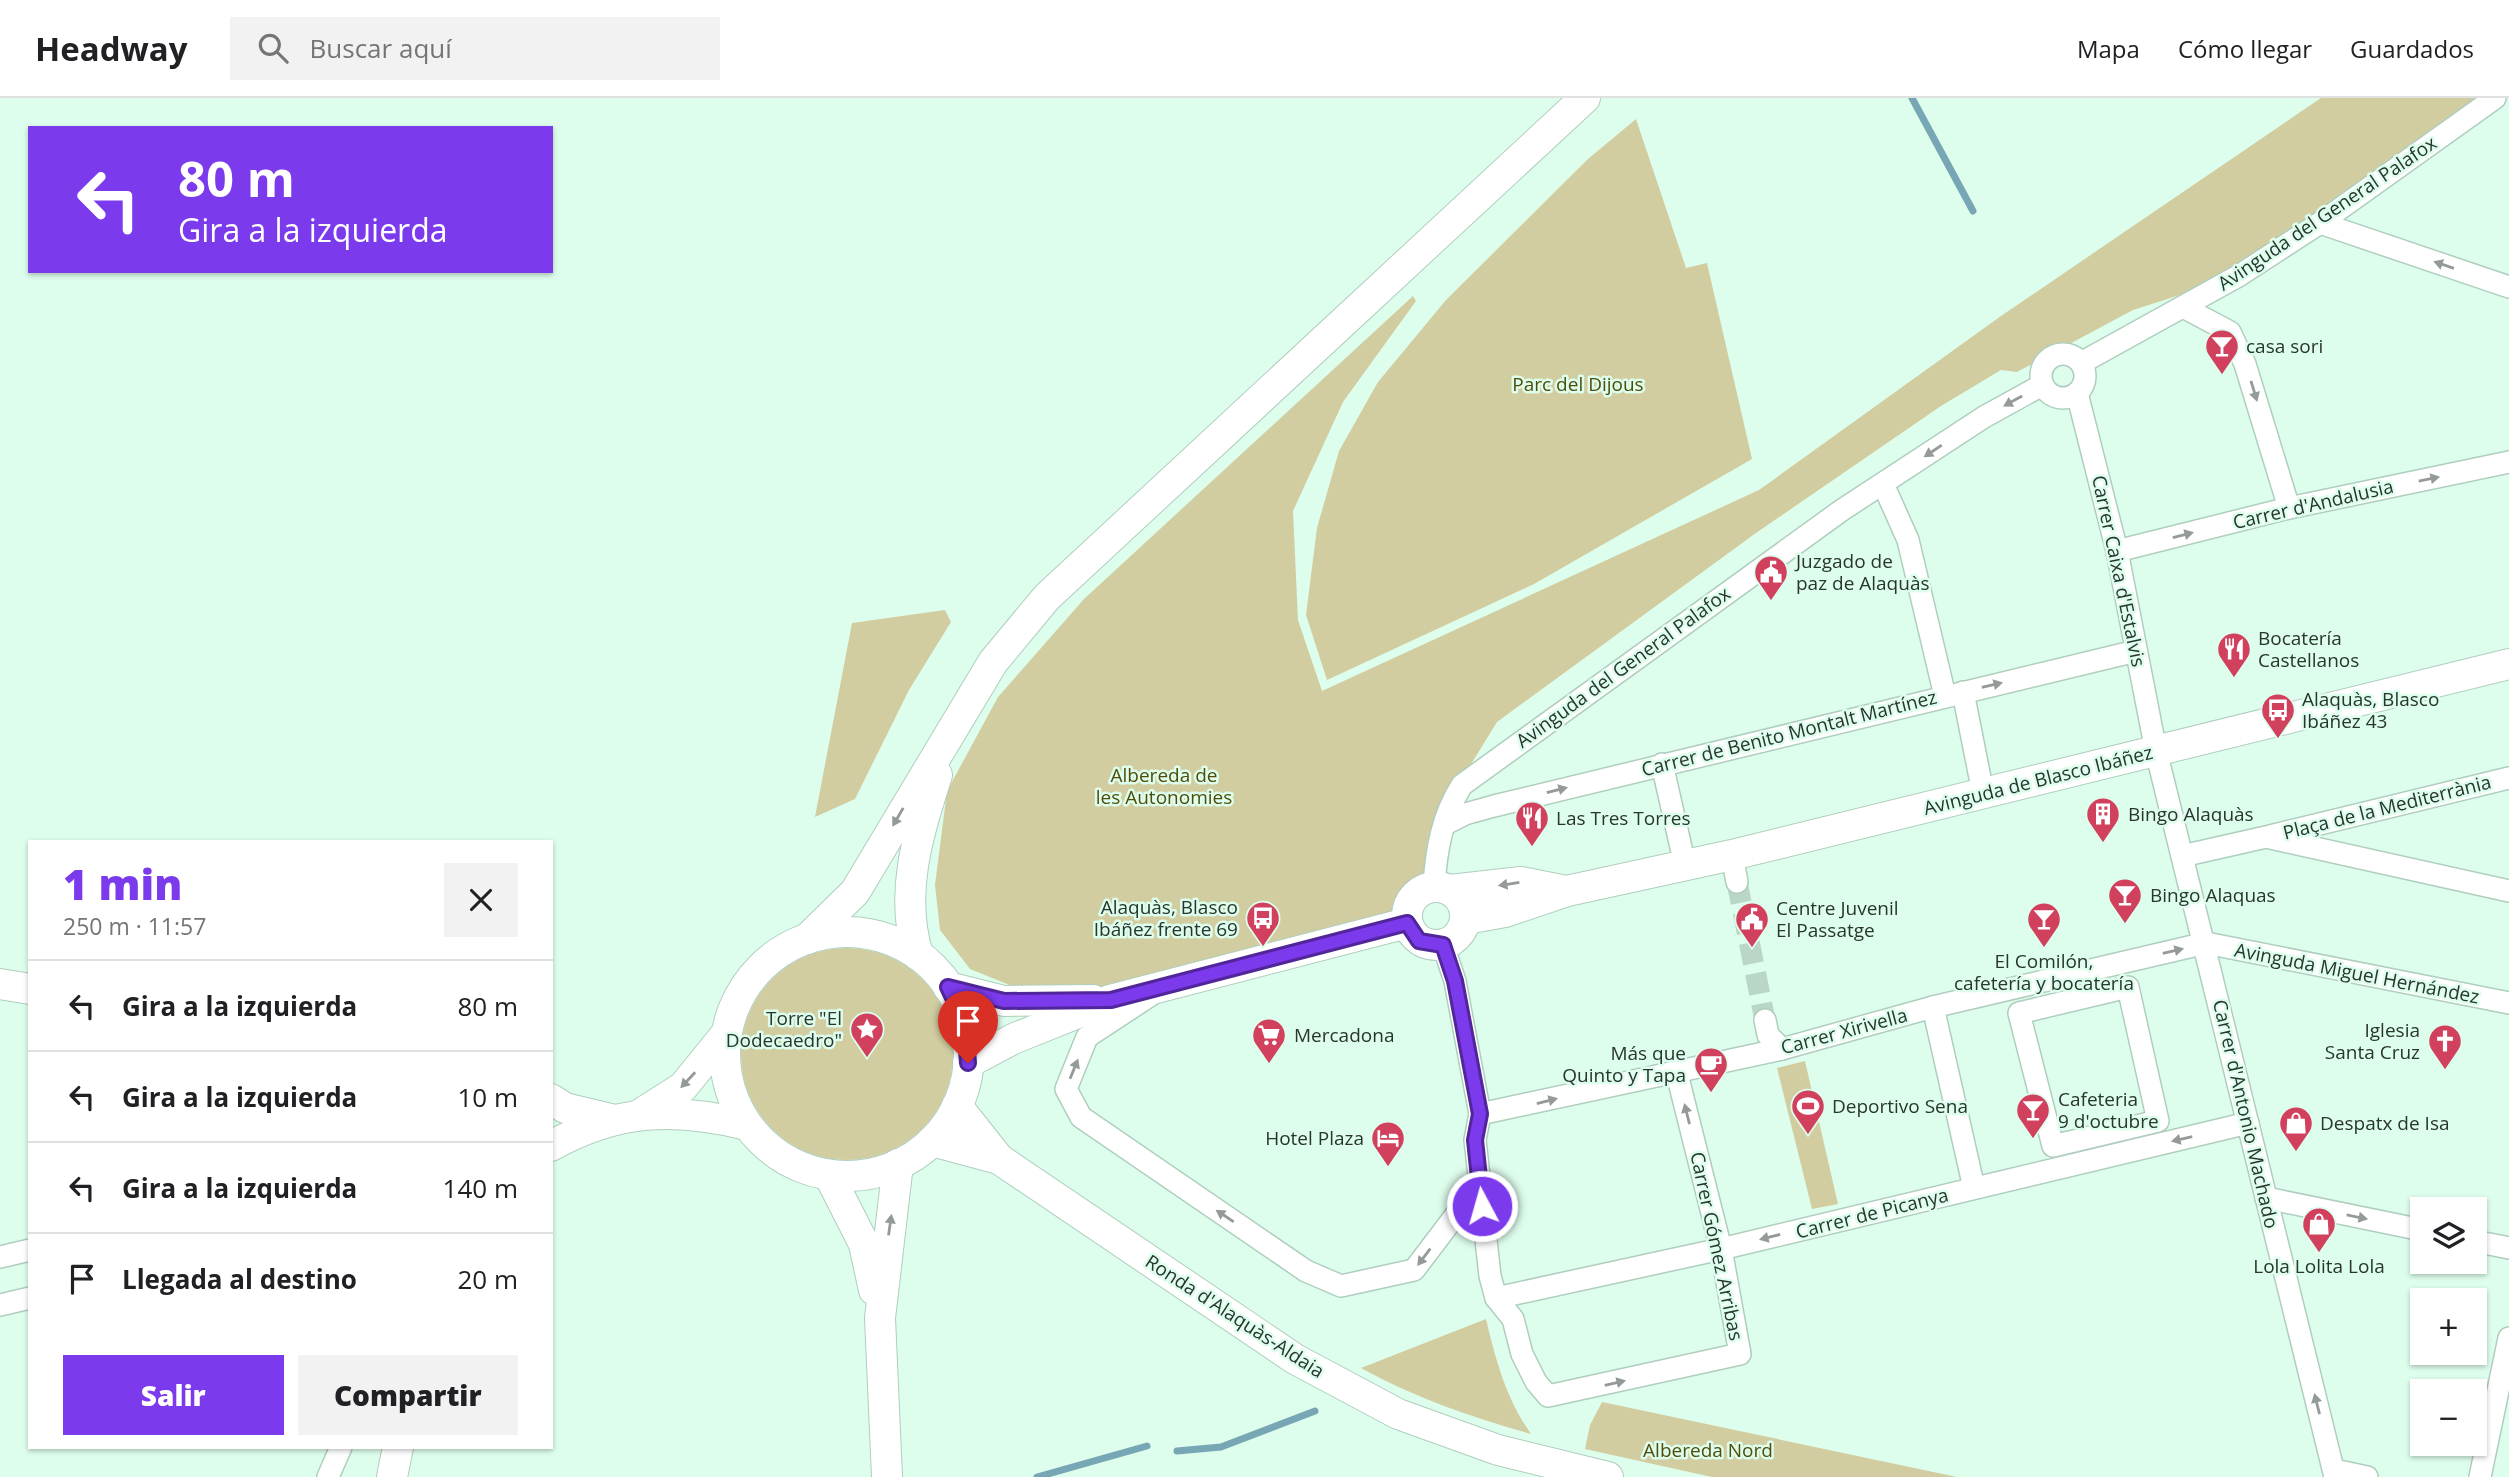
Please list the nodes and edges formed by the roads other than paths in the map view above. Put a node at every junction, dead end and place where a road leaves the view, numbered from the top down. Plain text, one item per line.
1 (1585, 98) edge
2 (2495, 98) edge
3 (2320, 223) junction
4 (2509, 287) edge
5 (2183, 307) junction
6 (2081, 363) junction
7 (2042, 385) junction
8 (2077, 393) junction
9 (2509, 462) edge
10 (1883, 484) junction
11 (2289, 508) junction
12 (2117, 551) junction
13 (2136, 651) junction
14 (2509, 664) edge
15 (1954, 694) junction
16 (948, 739) junction
17 (2156, 751) junction
18 (1662, 764) junction
19 (1485, 767) junction
20 (2509, 778) edge
21 (1983, 793) junction
22 (1499, 805) junction
23 (1445, 824) junction
24 (2266, 837) junction
25 (2182, 856) junction
26 (1685, 865) junction
27 (1442, 888) junction
28 (1567, 891) junction
29 (2509, 891) edge
30 (1466, 919) junction
31 (1407, 923) junction
32 (807, 939) junction
33 (2206, 943) junction
34 (1443, 945) junction
35 (918, 955) junction
36 (0, 984) edge
37 (948, 987) junction
38 (1162, 988) junction
39 (28, 989) edge
40 (1111, 1000) junction
41 (2509, 1003) edge
42 (1933, 1007) junction
43 (1765, 1020) tunnel mouth
44 (726, 1034) junction
45 (1782, 1049) junction
46 (968, 1063) junction
47 (1676, 1070) junction
48 (553, 1100) edge
49 (957, 1106) junction
50 (1480, 1114) junction
51 (625, 1117) junction
52 (2158, 1121) joint
53 (2248, 1123) junction
54 (747, 1125) junction
55 (932, 1141) junction
56 (553, 1145) edge
57 (999, 1159) junction
58 (898, 1164) junction
59 (829, 1175) junction
60 (1480, 1183) junction
61 (1974, 1188) junction
62 (2266, 1198) junction
63 (2410, 1228) edge
64 (2487, 1244) edge
65 (2509, 1248) edge
66 (1721, 1249) junction
67 (28, 1251) edge
68 (0, 1258) edge
69 (28, 1298) edge
70 (1496, 1298) junction
71 (0, 1305) edge
72 (880, 1318) junction
73 (2509, 1338) edge
74 (2507, 1365) edge
75 (340, 1449) edge
76 (398, 1449) edge
77 (2335, 1473) edge
78 (327, 1477) edge
79 (392, 1477) edge
80 (887, 1477) edge
81 (1608, 1477) edge
82 (2367, 1477) edge
83 (2480, 1477) edge

1 - 16 street
2 - 3 street, Avinguda del General Palafox
4 -> 3 street
3 - 5 street, Avinguda del General Palafox
5 - 6 street, Avinguda del General Palafox
5 -> 11 street
6 - 7 street
6 - 8 street
7 - 8 street
7 -> 10 street, Avinguda del General Palafox
8 - 12 street, Carrer Caixa d'Estalvis
11 -> 9 street, Carrer d'Andalusia
10 - 15 street
10 - 19 street, Avinguda del General Palafox
12 -> 11 street, Carrer d'Andalusia
12 - 13 street, Carrer Caixa d'Estalvis
15 -> 13 street, Carrer de Benito Montalt Martínez
13 - 17 street, Carrer Caixa d'Estalvis
14 - 17 street, Avinguda de Blasco Ibáñez
15 - 18 street, Carrer de Benito Montalt Martínez
15 - 21 street
16 -> 32 street
16 - 35 street
17 - 21 street, Avinguda de Blasco Ibáñez
17 - 25 street, Carrer d'Antonio Machado
22 -> 18 street, Carrer de Benito Montalt Martínez
18 - 26 street
19 - 22 street
19 - 23 street, Avinguda del General Palafox
20 - 24 street, Plaça de la Mediterrània
21 - 26 street, Avinguda de Blasco Ibáñez
22 - 23 street, Carrer de Benito Montalt Martínez
23 - 27 street, Avinguda del General Palafox
24 - 25 street, Plaça de la Mediterrània
24 - 29 street, Plaça de la Mediterrània
25 - 33 street, Carrer d'Antonio Machado
26 - 28 street, Avinguda de Blasco Ibáñez
28 -> 27 street, Avinguda de Blasco Ibáñez
27 - 30 street
27 - 31 street
28 - 30 street, Avinguda de Blasco Ibáñez
30 - 34 street
31 - 34 street
31 - 38 street
32 - 35 street
32 - 44 street
33 - 41 street, Avinguda Miguel Hernández
42 -> 33 street, Carrer Xirivella
33 - 53 street, Carrer d'Antonio Machado
34 - 50 street
35 - 37 street
36 - 39 street
37 - 40 street
37 - 46 street
38 - 40 street
60 -> 38 street
40 - 46 street
42 - 45 street, Carrer Xirivella
42 - 61 street
43 - 45 street
44 -> 51 street
44 - 54 street
45 - 47 street, Carrer Xirivella
46 - 49 street
50 -> 47 street, Carrer Xirivella
66 -> 47 street, Carrer Gómez Arribas
48 - 51 street
49 - 55 street
49 - 57 street
50 - 60 street
51 - 54 street
51 - 56 street
52 - 52 street
53 -> 61 street, Carrer de Picanya
53 - 62 street, Carrer d'Antonio Machado
54 - 59 street
55 - 57 street
55 - 58 street
57 - 81 street, Ronda d'Alaquàs-Aldaia
58 - 59 street
72 -> 58 street
59 - 72 street
60 - 70 street
61 -> 66 street, Carrer de Picanya
62 -> 63 street
77 -> 62 street, Carrer d'Antonio Machado
64 - 65 street
66 - 70 street, Carrer de Picanya
70 -> 66 street, Carrer Gómez Arribas
67 - 68 street
69 - 71 street
72 - 80 street
73 - 74 street
74 - 83 street
75 - 78 street
76 - 79 street
77 - 82 street

